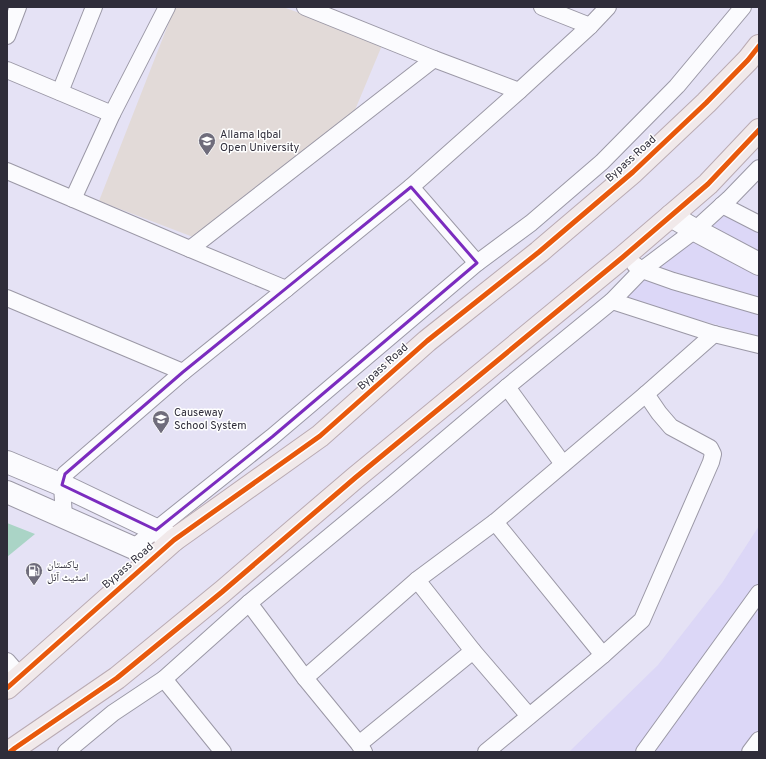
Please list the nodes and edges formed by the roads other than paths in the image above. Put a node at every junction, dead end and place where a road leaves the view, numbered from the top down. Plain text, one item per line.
1 (18, 7) edge
2 (94, 7) edge
3 (167, 7) edge
4 (305, 7) edge
5 (542, 7) edge
6 (608, 7) edge
7 (743, 7) edge
8 (590, 26) junction
9 (7, 36) edge
10 (755, 54) edge
11 (434, 59) junction
12 (7, 70) edge
13 (519, 91) junction
14 (60, 92) junction
15 (112, 114) junction
16 (759, 130) edge
17 (759, 168) edge
18 (7, 171) edge
19 (411, 187) junction
20 (73, 199) junction
21 (722, 205) junction
22 (671, 216) junction
23 (759, 224) edge
24 (695, 230) junction
25 (190, 249) junction
26 (623, 257) junction
27 (478, 263) junction
28 (759, 264) edge
29 (642, 270) junction
30 (286, 289) junction
31 (7, 298) edge
32 (612, 301) junction
33 (759, 306) edge
34 (714, 334) junction
35 (759, 345) edge
36 (183, 372) junction
37 (507, 387) junction
38 (646, 394) junction
39 (7, 462) edge
40 (563, 464) junction
41 (62, 485) junction
42 (7, 492) edge
43 (64, 517) junction
44 (495, 522) junction
45 (165, 535) junction
46 (134, 548) junction
47 (154, 557) junction
48 (417, 580) junction
49 (222, 592) junction
50 (759, 593) edge
51 (244, 608) junction
52 (473, 651) junction
53 (603, 655) junction
54 (11, 675) edge
55 (306, 678) junction
56 (164, 679) junction
57 (529, 716) junction
58 (759, 740) edge
59 (361, 748) edge
60 (219, 750) edge
61 (647, 751) edge
62 (10, 752) edge
63 (66, 752) edge
64 (486, 752) edge
65 (750, 752) edge

1 - 9 street
2 - 14 street
3 - 15 street
4 - 11 street
5 - 8 street
6 - 8 street
7 - 27 street
8 - 13 street
10 - 45 main road, Bypass Road
11 - 13 street
11 - 25 street
12 - 14 street
13 - 19 street
14 - 15 street
15 - 20 street
16 - 22 main road
17 - 21 street
18 - 20 street
19 - 27 street
19 - 30 street
20 - 25 street
21 - 23 street
21 - 24 street
22 - 24 main road
22 - 26 main road
24 - 28 main road
24 - 29 street
25 - 30 street
26 - 29 street
26 - 49 main road
27 - 45 street
29 - 32 street
29 - 33 street
30 - 36 street
31 - 36 street
32 - 34 street
32 - 37 street
34 - 35 street
34 - 38 street
36 - 41 street
37 - 40 street
37 - 51 street
38 - 40 street
38 - 53 street
39 - 41 main road
40 - 44 street
41 - 43 street
41 - 45 main road
42 - 43 main road
43 - 46 main road
44 - 48 street
44 - 53 street
45 - 46 street
45 - 47 main road, Bypass Road
46 - 47 main road
47 - 54 main road, Bypass Road
48 - 52 street
48 - 55 street
49 - 51 street
49 - 62 main road
50 - 61 street
51 - 55 street
51 - 56 street
52 - 57 street
52 - 59 street
53 - 57 street
55 - 59 street
56 - 60 street
56 - 63 street
57 - 64 street
58 - 65 street

